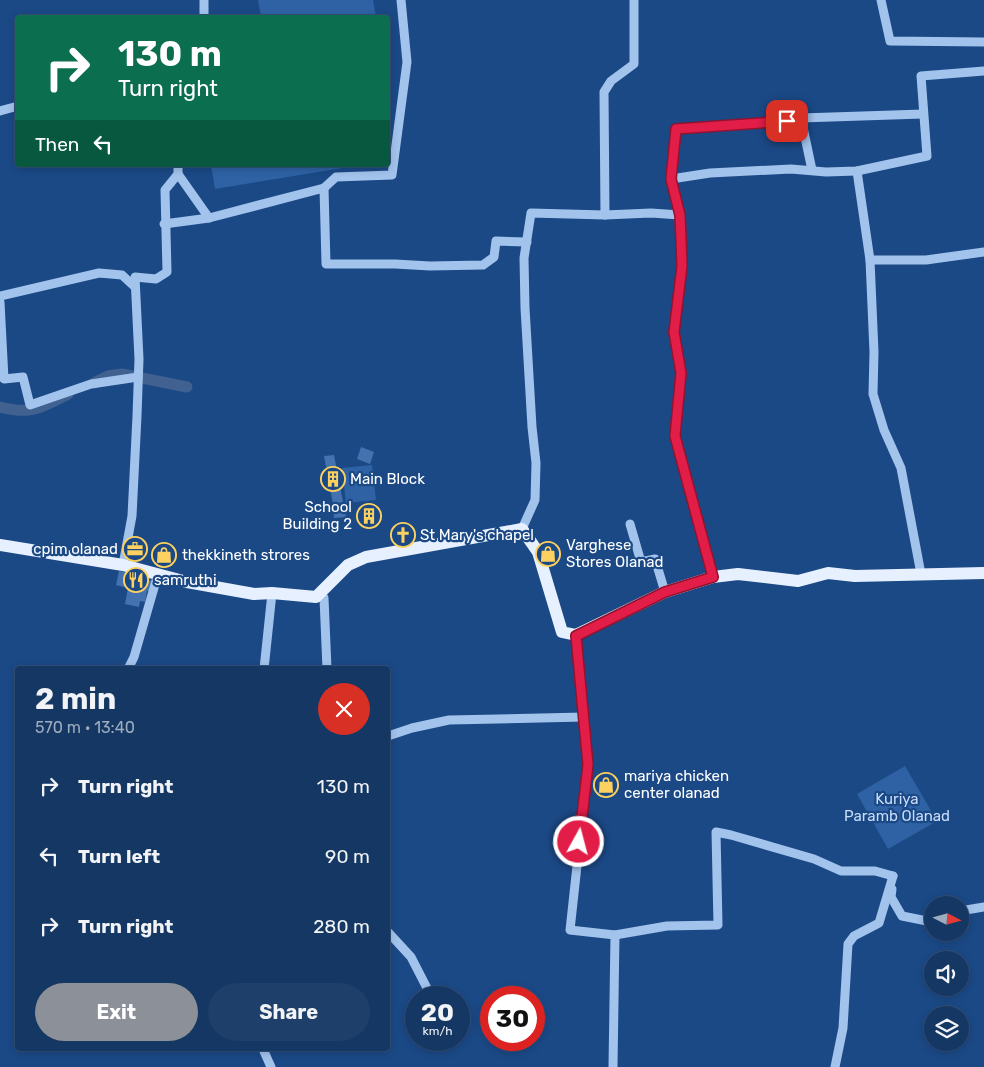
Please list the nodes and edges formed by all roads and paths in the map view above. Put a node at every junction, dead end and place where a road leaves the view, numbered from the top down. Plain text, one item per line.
1 (204, 0) edge
2 (401, 0) edge
3 (634, 0) edge
4 (881, 0) edge
5 (204, 15) edge
6 (984, 42) edge
7 (984, 71) edge
8 (15, 107) edge
9 (0, 112) edge
10 (923, 114) junction
11 (802, 120) junction
12 (178, 169) edge
13 (812, 170) junction
14 (857, 171) junction
15 (671, 179) junction
16 (324, 188) junction
17 (605, 215) junction
18 (680, 215) junction
19 (209, 218) junction
20 (164, 224) junction
21 (527, 242) junction
22 (984, 252) edge
23 (870, 260) junction
24 (135, 287) junction
25 (0, 296) edge
26 (0, 302) edge
27 (138, 377) junction
28 (630, 524) dead end
29 (522, 529) junction
30 (0, 545) edge
31 (123, 565) junction
32 (984, 573) edge
33 (158, 574) junction
34 (921, 574) junction
35 (713, 577) junction
36 (665, 592) junction
37 (272, 593) junction
38 (316, 597) junction
39 (576, 636) junction
40 (130, 666) edge
41 (264, 666) edge
42 (327, 666) edge
43 (584, 718) junction
44 (390, 735) edge
45 (893, 876) junction
46 (984, 907) edge
47 (969, 910) edge
48 (924, 920) edge
49 (390, 934) edge
50 (615, 935) junction
51 (426, 986) edge
52 (264, 1051) edge
53 (271, 1067) edge
54 (613, 1067) edge
55 (835, 1067) edge

1 - 5 street
2 - 16 street
3 - 17 street
4 - 6 street
7 - 10 street
8 - 9 street
10 - 11 street
10 - 14 street
11 - 13 street
11 - 15 street
12 - 19 street
12 - 20 street
13 - 14 street
13 - 15 street
14 - 23 street
15 - 18 street
16 - 19 street
16 - 21 street
17 - 18 street
17 - 21 street
18 - 35 street
19 - 20 street
20 - 24 street
21 - 29 street
22 - 23 street
23 - 34 street
24 - 25 street
24 - 27 street
26 - 27 street
27 - 31 street
28 - 36 street
29 - 38 main road
29 - 39 main road
30 - 31 main road
31 - 33 main road
32 - 34 main road
33 - 37 main road
33 - 40 street
34 - 35 main road
35 - 36 main road
36 - 39 main road
37 - 38 main road
37 - 41 street
38 - 42 street
39 - 43 street
43 - 44 street
43 - 50 street
45 - 48 street
45 - 50 street
45 - 55 street
46 - 47 street
49 - 51 street
50 - 54 street
52 - 53 street

